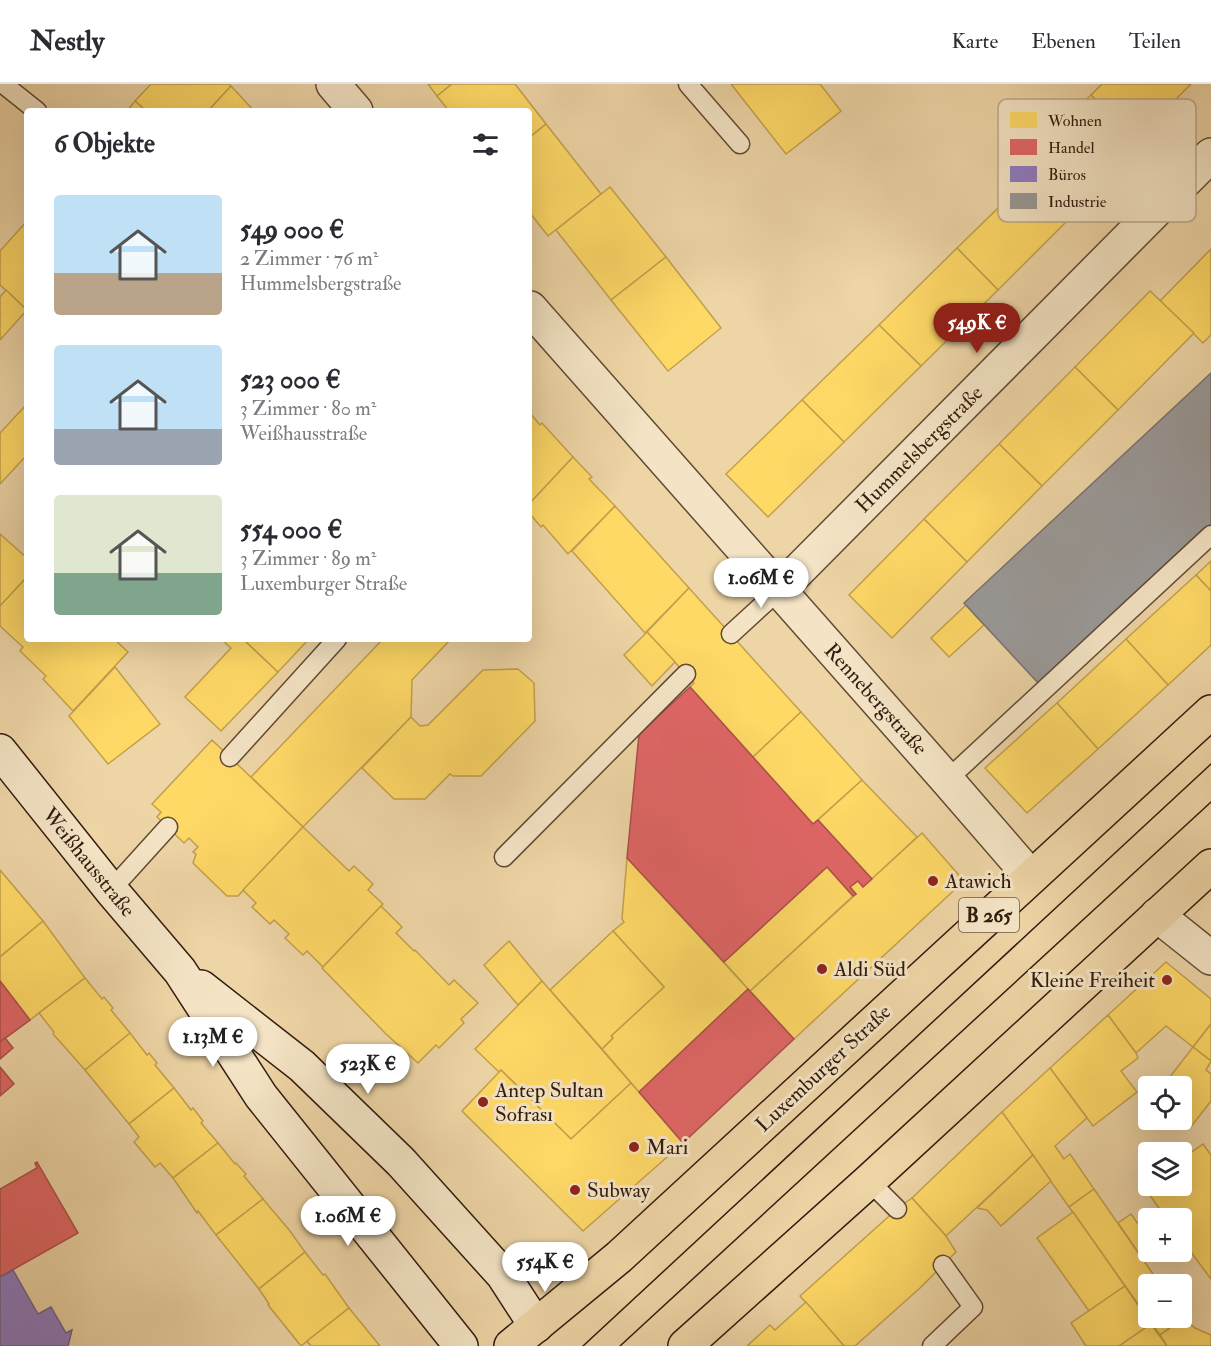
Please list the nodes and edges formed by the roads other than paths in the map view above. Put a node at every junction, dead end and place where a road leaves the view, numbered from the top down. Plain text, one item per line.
1 (3, 84) edge
2 (333, 84) edge
3 (688, 84) edge
4 (33, 108) edge
5 (353, 108) edge
6 (740, 144) dead end
7 (1211, 154) edge
8 (1196, 169) edge
9 (1144, 222) edge
10 (532, 310) edge
11 (1211, 535) edge
12 (779, 590) junction
13 (731, 634) dead end
14 (334, 642) edge
15 (686, 674) dead end
16 (1211, 712) edge
17 (0, 751) edge
18 (230, 757) dead end
19 (947, 780) junction
20 (168, 827) dead end
21 (504, 857) dead end
22 (1211, 866) edge
23 (1031, 877) junction
24 (111, 890) junction
25 (1157, 915) junction
26 (1211, 958) edge
27 (180, 971) junction
28 (869, 1181) junction
29 (897, 1209) dead end
30 (944, 1265) dead end
31 (705, 1334) edge
32 (454, 1337) edge
33 (532, 1339) edge
34 (943, 1342) edge
35 (685, 1346) edge

1 - 4 lane
2 - 5 street
3 - 6 lane
7 - 8 street, Hummelsbergstraße
9 - 12 street, Hummelsbergstraße
10 - 12 street, Rennebergstraße
11 - 19 lane
12 - 13 lane
12 - 19 street, Rennebergstraße
14 - 18 lane
15 - 21 lane
16 - 23 main road, Luxemburger Straße / B 265
17 - 24 street, Weißhausstraße
19 - 23 street, Rennebergstraße
20 - 24 lane
22 - 25 main road
23 - 33 main road, Luxemburger Straße / B 265
24 - 27 street, Weißhausstraße
25 - 26 street
25 - 28 main road
27 - 32 street, Weißhausstraße
27 - 33 street, Weißhausstraße
28 - 29 lane
28 - 31 main road
30 - 34 lane
31 - 35 main road

